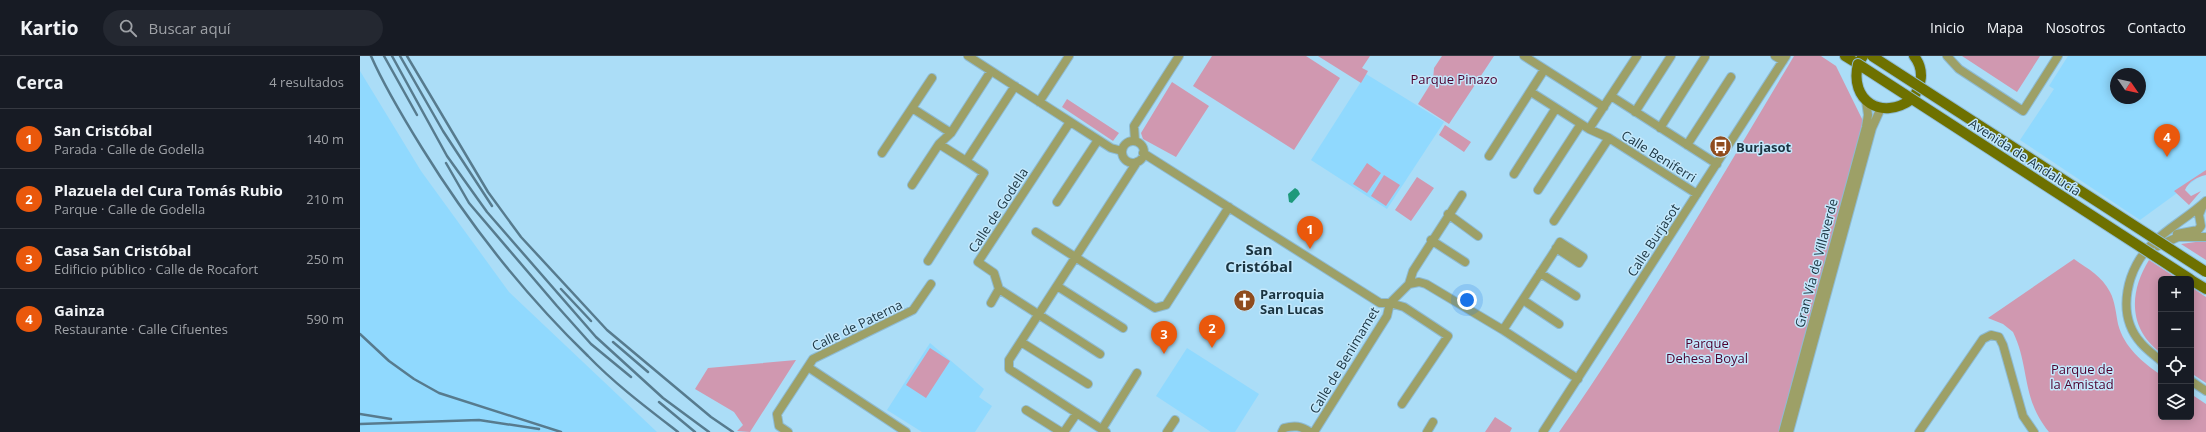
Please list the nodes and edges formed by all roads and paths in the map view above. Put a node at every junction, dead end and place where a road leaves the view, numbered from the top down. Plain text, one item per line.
1 (969, 56) edge
2 (1069, 56) edge
3 (1179, 56) edge
4 (1524, 56) edge
5 (1637, 56) edge
6 (1671, 56) edge
7 (1775, 56) edge
8 (1845, 56) edge
9 (1872, 56) edge
10 (1914, 56) edge
11 (1947, 56) edge
12 (2058, 56) edge
13 (1705, 57) dead end
14 (1785, 58) edge
15 (1860, 60) edge
16 (1544, 70) junction
17 (991, 71) junction
18 (1732, 77) dead end
19 (932, 78) dead end
20 (1015, 86) junction
21 (1920, 86) junction
22 (1531, 92) junction
23 (1611, 96) junction
24 (1912, 99) junction
25 (1866, 101) junction
26 (1039, 102) junction
27 (1604, 106) junction
28 (912, 108) junction
29 (1556, 108) junction
30 (1881, 108) junction
31 (1635, 112) junction
32 (1070, 122) junction
33 (1581, 124) junction
34 (1660, 128) junction
35 (1589, 129) junction
36 (951, 133) junction
37 (1609, 138) junction
38 (1098, 140) junction
39 (1135, 140) junction
40 (939, 144) junction
41 (1688, 145) junction
42 (1122, 151) junction
43 (882, 153) dead end
44 (1143, 153) junction
45 (1489, 156) dead end
46 (966, 161) junction
47 (1137, 162) junction
48 (1717, 164) junction
49 (1514, 174) dead end
50 (912, 185) dead end
51 (1538, 190) dead end
52 (1697, 194) junction
53 (1462, 195) dead end
54 (1057, 202) dead end
55 (2204, 203) edge
56 (1229, 207) junction
57 (1448, 214) junction
58 (2187, 217) junction
59 (1554, 221) dead end
60 (2204, 227) edge
61 (2188, 228) junction
62 (2170, 230) junction
63 (1036, 232) dead end
64 (1478, 236) dead end
65 (2202, 236) edge
66 (1431, 240) junction
67 (2156, 247) junction
68 (1556, 248) dead end
69 (1075, 257) junction
70 (928, 261) dead end
71 (1465, 262) dead end
72 (2139, 262) junction
73 (2206, 272) edge
74 (1540, 273) junction
75 (2196, 283) edge
76 (931, 284) dead end
77 (1410, 284) junction
78 (1057, 286) junction
79 (999, 290) junction
80 (1576, 296) dead end
81 (1523, 300) junction
82 (991, 303) dead end
83 (1390, 303) junction
84 (1038, 314) junction
85 (1559, 324) dead end
86 (1123, 328) dead end
87 (1503, 330) junction
88 (1021, 342) junction
89 (1100, 354) dead end
90 (2158, 358) edge
91 (808, 367) junction
92 (1137, 373) dead end
93 (1578, 379) junction
94 (2194, 383) edge
95 (1088, 384) dead end
96 (2206, 391) edge
97 (1402, 404) dead end
98 (1026, 410) dead end
99 (1077, 413) junction
100 (1175, 420) dead end
101 (1433, 422) dead end
102 (1104, 430) edge
103 (1922, 431) edge
104 (788, 432) edge
105 (906, 432) edge
106 (1063, 432) edge
107 (1167, 432) edge
108 (1282, 432) edge
109 (1310, 432) edge
110 (1314, 432) edge
111 (1427, 432) edge
112 (1543, 432) edge
113 (1783, 432) edge
114 (1789, 432) edge
115 (2034, 432) edge

1 - 17 street
2 - 26 street
3 - 39 street
4 - 16 street
5 - 23 street
6 - 31 street, Calle Beniferri
7 - 14 street
8 - 15 main road, Avenida de Andalucía
9 - 21 main road, Avenida de Andalucía, bridge
10 - 21 main road
11 - 12 street
13 - 34 street, Calle Beniferri
14 - 48 street, Calle Burjasot
15 - 24 main road, Avenida de Andalucía, bridge
15 - 25 main road, bridge
16 - 22 street
16 - 27 street
17 - 20 street
17 - 36 street
18 - 41 street, Calle Beniferri
19 - 28 street
20 - 26 street
20 - 46 street
21 - 24 main road
21 - 73 main road, Avenida de Andalucía, bridge
22 - 29 street, Calle Beniferri
22 - 45 street
23 - 27 street
23 - 31 street, Calle Beniferri
24 - 30 main road, bridge
24 - 75 main road, Avenida de Andalucía, bridge
25 - 30 main road, bridge
25 - 113 street, Gran Vía de Villaverde, bridge
26 - 32 street
27 - 35 street
28 - 36 street
28 - 43 street
29 - 33 street, Calle Beniferri
29 - 49 street
30 - 114 street, Gran Vía de Villaverde, bridge
31 - 34 street, Calle Beniferri
32 - 38 street
32 - 79 street, Calle de Godella
33 - 35 street, Calle Beniferri
33 - 51 street
34 - 41 street, Calle Beniferri
35 - 37 street, Calle Beniferri
36 - 40 street
37 - 52 street, Calle Beniferri
37 - 59 street, Calle Beniferri
38 - 42 street
38 - 54 street
39 - 42 street
39 - 44 street
40 - 46 street
40 - 50 street
41 - 48 street, Calle Beniferri
42 - 47 street
44 - 47 street
44 - 56 street
46 - 70 street
47 - 69 street
48 - 52 street, Calle Burjasot
52 - 93 street, Calle Burjasot
53 - 57 street
55 - 58 street
55 - 60 street
56 - 69 street
56 - 83 street
57 - 64 street
57 - 66 street
58 - 61 street
58 - 62 street
60 - 61 street
61 - 62 street
61 - 65 street
61 - 67 street
62 - 72 street
63 - 69 street
65 - 67 street
66 - 71 street
66 - 77 street
67 - 72 street
68 - 74 street
69 - 78 street
72 - 90 street
74 - 80 street
74 - 81 street
76 - 91 street, Calle de Paterna
77 - 83 street
77 - 87 street
78 - 84 street
78 - 86 street
79 - 82 street
79 - 84 street
81 - 85 street
81 - 87 street
83 - 97 street, Calle de Benimamet
83 - 110 street, Calle de Benimamet
84 - 88 street
84 - 89 street
87 - 93 street
88 - 95 street
88 - 99 street
91 - 104 street, Calle de Paterna
91 - 105 street, Calle de Paterna
92 - 102 street
93 - 112 street, Calle Burjasot
94 - 96 street
98 - 106 street
99 - 102 street
99 - 106 street
100 - 107 street
101 - 111 street
103 - 115 street
108 - 109 street, Calle de Benimamet

